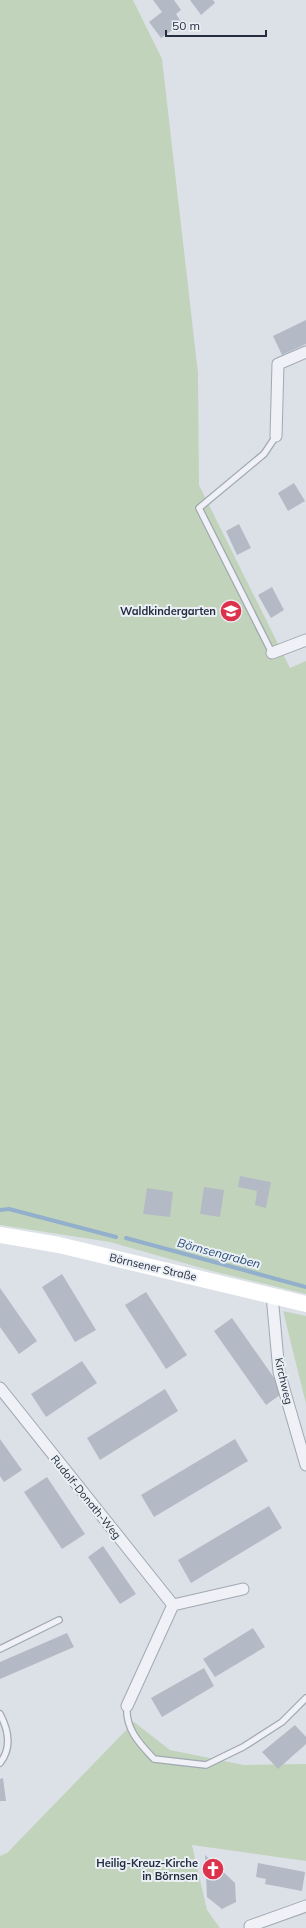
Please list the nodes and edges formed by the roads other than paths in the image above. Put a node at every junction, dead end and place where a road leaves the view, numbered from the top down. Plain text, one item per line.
1 (306, 352) edge
2 (276, 436) joint
3 (306, 640) edge
4 (272, 653) joint
5 (0, 1235) edge
6 (272, 1295) junction
7 (306, 1304) edge
8 (0, 1388) edge
9 (306, 1465) edge
10 (243, 1589) dead end
11 (173, 1605) junction
12 (59, 1620) dead end
13 (0, 1649) edge
14 (306, 1698) edge
15 (126, 1706) joint
16 (0, 1714) edge
17 (0, 1763) edge
18 (306, 1906) edge
19 (250, 1926) dead end

1 - 2 street
2 - 4 lane
3 - 4 street
5 - 6 street, Börnsener Straße
6 - 7 street, Börnsener Straße
6 - 9 street, Kirchweg
8 - 11 street, Rudolf-Donath-Weg
10 - 11 street
11 - 15 street
12 - 13 lane
14 - 15 lane
16 - 17 lane
18 - 19 street

